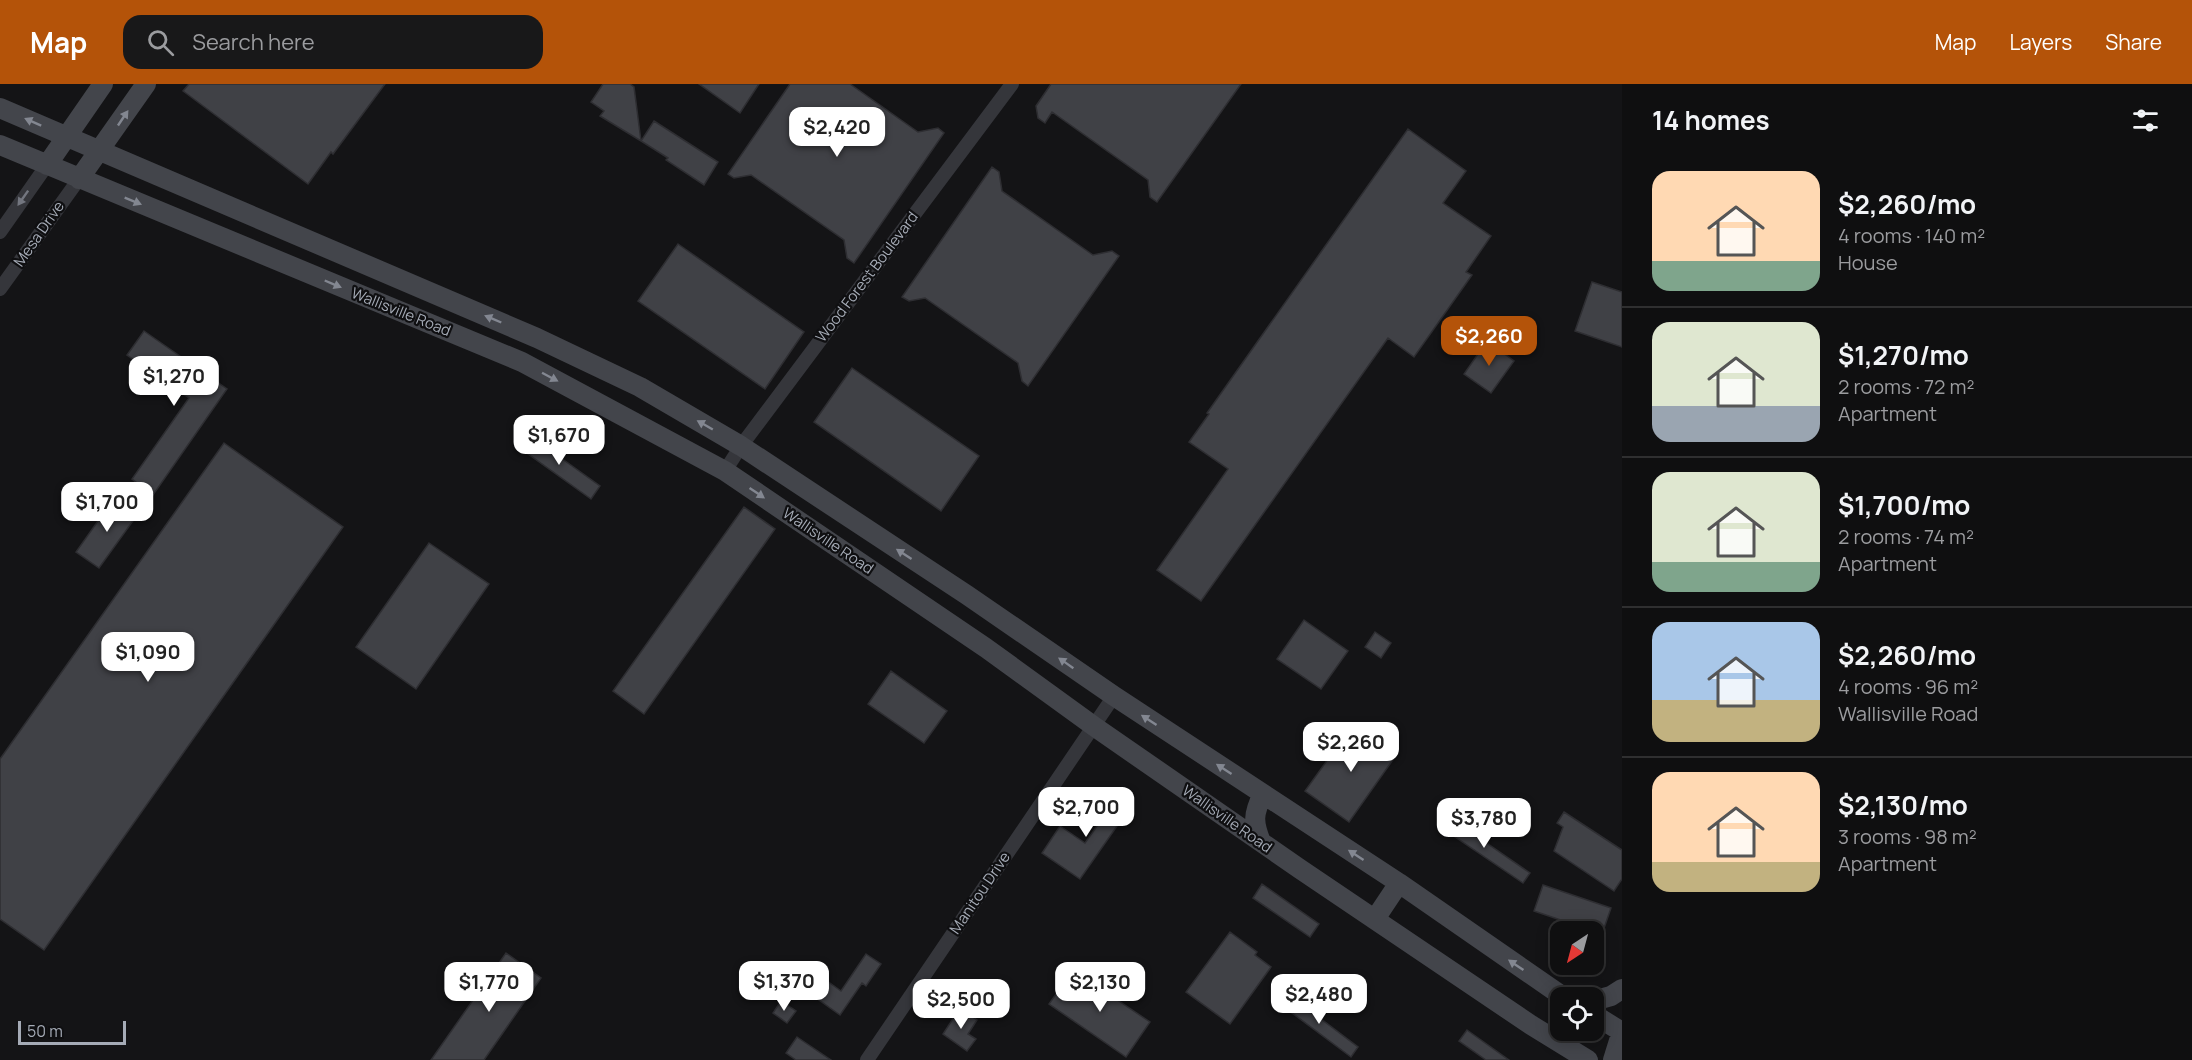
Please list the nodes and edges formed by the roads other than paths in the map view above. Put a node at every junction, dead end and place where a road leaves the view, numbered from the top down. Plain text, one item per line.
1 (103, 84) edge
2 (146, 84) edge
3 (1012, 84) edge
4 (0, 108) edge
5 (66, 136) junction
6 (0, 145) edge
7 (99, 150) junction
8 (47, 165) junction
9 (79, 179) junction
10 (0, 232) edge
11 (316, 243) junction
12 (301, 270) junction
13 (0, 289) edge
14 (537, 338) junction
15 (522, 362) junction
16 (741, 446) junction
17 (724, 471) junction
18 (1003, 619) junction
19 (986, 648) junction
20 (1114, 696) junction
21 (1095, 727) junction
22 (1263, 794) junction
23 (1261, 842) junction
24 (1400, 883) junction
25 (1375, 920) junction
26 (1550, 988) edge
27 (1622, 989) edge
28 (1604, 998) edge
29 (1604, 1021) edge
30 (1622, 1032) edge
31 (867, 1060) edge
32 (1588, 1060) edge
33 (1613, 1060) edge

1 - 5 main road
7 -> 2 main road
3 - 16 street, Wood Forest Boulevard
5 -> 4 main road, Wallisville Road
5 - 7 main road, Wallisville Road
5 - 8 main road
6 - 8 main road, Wallisville Road
7 - 9 main road
7 - 11 main road, Wallisville Road
8 - 9 main road, Wallisville Road
8 -> 10 street
9 -> 12 main road, Wallisville Road
9 - 13 street, Mesa Drive
11 - 12 main road
14 -> 11 main road, Wallisville Road
12 -> 15 main road, Wallisville Road
14 - 15 main road
16 -> 14 main road, Wallisville Road
15 -> 17 main road, Wallisville Road
16 - 17 street, Wood Forest Boulevard
18 -> 16 main road, Wallisville Road
17 -> 19 main road, Wallisville Road
18 - 19 main road
20 -> 18 main road, Wallisville Road
19 - 21 main road, Wallisville Road
20 - 21 street, Manitou Drive
22 -> 20 main road, Wallisville Road
21 - 23 main road, Wallisville Road
21 - 31 street, Manitou Drive
22 - 23 main road
24 -> 22 main road, Wallisville Road
23 - 25 main road, Wallisville Road
24 - 25 main road
26 -> 24 main road, Wallisville Road
25 - 32 main road, Wallisville Road
27 - 28 main road
29 - 30 main road
30 - 33 main road

